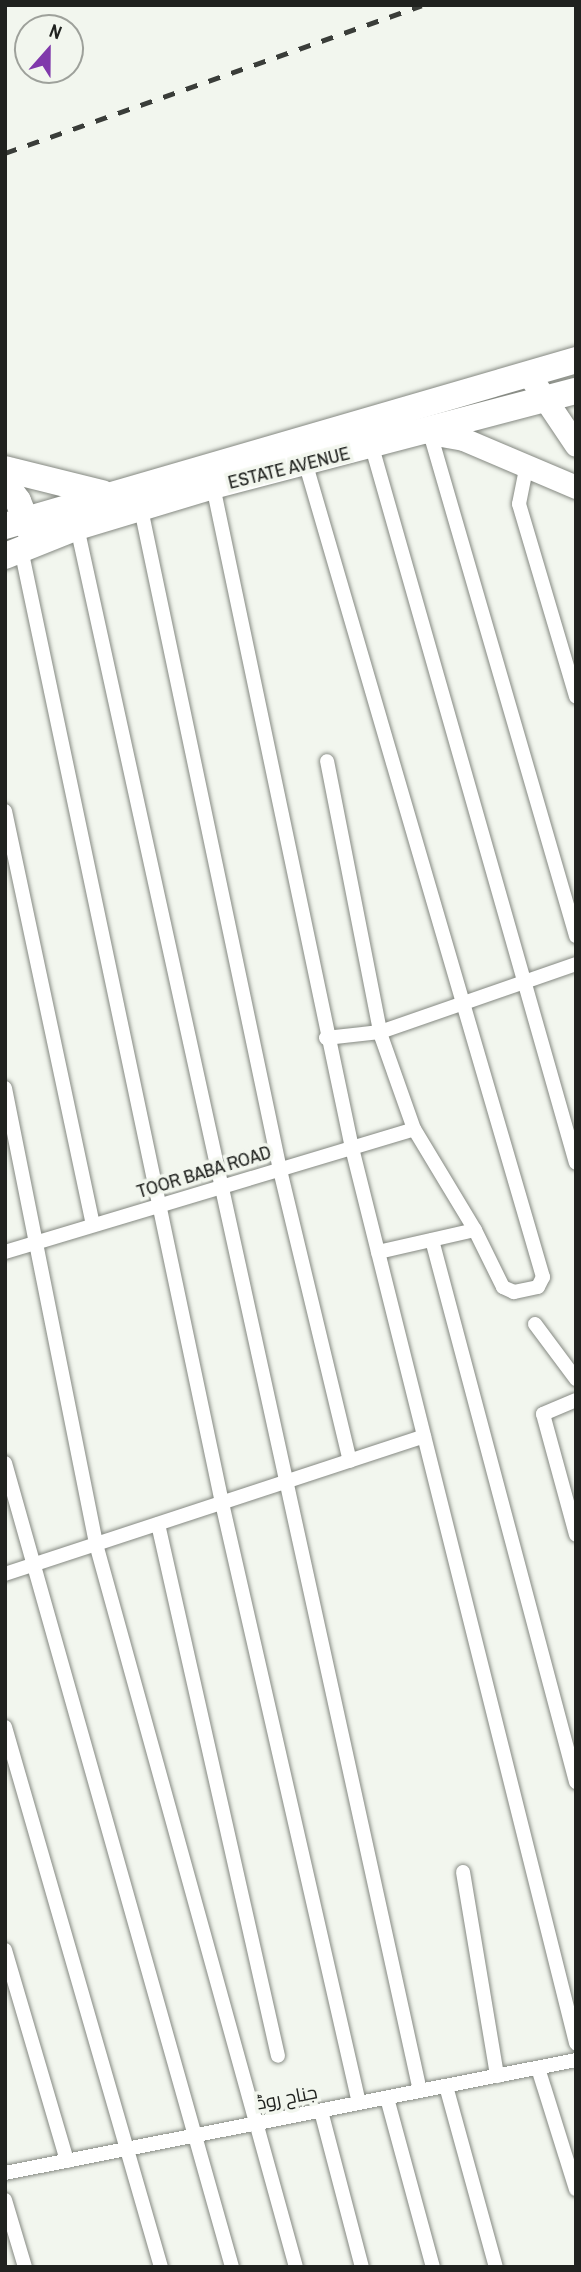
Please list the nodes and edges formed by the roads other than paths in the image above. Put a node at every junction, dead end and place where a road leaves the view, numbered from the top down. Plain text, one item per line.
1 (576, 360) edge
2 (529, 375) junction
3 (576, 391) edge
4 (546, 401) junction
5 (430, 433) junction
6 (576, 445) edge
7 (372, 447) junction
8 (527, 464) junction
9 (306, 465) junction
10 (5, 469) edge
11 (5, 483) edge
12 (213, 486) junction
13 (576, 487) edge
14 (111, 495) junction
15 (141, 509) junction
16 (77, 527) junction
17 (18, 538) edge
18 (576, 697) edge
19 (327, 761) dead end
20 (5, 810) edge
21 (576, 936) edge
22 (576, 964) edge
23 (522, 983) junction
24 (463, 1003) junction
25 (380, 1032) junction
26 (326, 1038) junction
27 (5, 1088) edge
28 (414, 1129) junction
29 (352, 1148) junction
30 (576, 1163) edge
31 (280, 1170) junction
32 (222, 1187) junction
33 (160, 1205) junction
34 (93, 1225) junction
35 (475, 1230) junction
36 (432, 1240) junction
37 (37, 1242) junction
38 (5, 1252) edge
39 (378, 1252) junction
40 (534, 1324) dead end
41 (576, 1379) edge
42 (576, 1400) edge
43 (424, 1436) junction
44 (351, 1461) junction
45 (5, 1463) edge
46 (288, 1481) junction
47 (222, 1503) junction
48 (158, 1524) junction
49 (576, 1535) edge
50 (96, 1544) junction
51 (33, 1565) junction
52 (5, 1574) edge
53 (5, 1727) edge
54 (576, 1782) edge
55 (463, 1872) dead end
56 (5, 1950) edge
57 (576, 2043) edge
58 (278, 2056) dead end
59 (576, 2060) edge
60 (538, 2068) junction
61 (498, 2076) junction
62 (446, 2086) junction
63 (420, 2091) junction
64 (387, 2098) junction
65 (359, 2103) junction
66 (321, 2111) junction
67 (256, 2123) junction
68 (198, 2135) junction
69 (128, 2149) junction
70 (67, 2161) junction
71 (5, 2173) edge
72 (576, 2189) edge
73 (5, 2200) edge
74 (25, 2267) edge
75 (162, 2267) edge
76 (232, 2267) edge
77 (296, 2267) edge
78 (362, 2267) edge
79 (433, 2267) edge
80 (496, 2267) edge

1 - 2 highway, ESTATE AVENUE
2 - 4 main road
2 - 14 highway, ESTATE AVENUE
3 - 4 highway, ESTATE AVENUE
4 - 5 highway, ESTATE AVENUE
4 - 6 main road
5 - 7 highway, ESTATE AVENUE
5 - 8 main road
5 - 21 street
7 - 9 highway, ESTATE AVENUE
7 - 23 street
8 - 13 main road
8 - 18 street
9 - 12 highway, ESTATE AVENUE
9 - 24 street
10 - 14 highway
11 - 17 highway
12 - 15 highway, ESTATE AVENUE
12 - 26 street
14 - 17 highway, ESTATE AVENUE
15 - 16 highway, ESTATE AVENUE
15 - 31 street
16 - 17 highway, ESTATE AVENUE
16 - 32 street
17 - 33 street
19 - 25 street
20 - 34 street
22 - 23 street
23 - 24 street
23 - 30 street
24 - 25 street
24 - 35 street
25 - 26 street
25 - 28 street
26 - 29 street
27 - 37 street
28 - 29 street, TOOR BABA ROAD
28 - 35 street
29 - 31 street, TOOR BABA ROAD
29 - 39 street
31 - 32 street, TOOR BABA ROAD
31 - 44 street
32 - 33 street, TOOR BABA ROAD
32 - 46 street
33 - 34 street, TOOR BABA ROAD
33 - 47 street
34 - 37 street, TOOR BABA ROAD
35 - 36 street
36 - 39 street
36 - 54 street
37 - 38 street, TOOR BABA ROAD
37 - 50 street
39 - 43 street
40 - 41 street
42 - 49 street
43 - 44 street
43 - 57 street
44 - 46 street
45 - 51 street
46 - 47 street
46 - 63 street
47 - 48 street
47 - 65 street
48 - 50 street
48 - 58 street
50 - 51 street
50 - 67 street
51 - 52 street
51 - 68 street
53 - 69 street
55 - 61 street
56 - 70 street
59 - 60 street, جناح روڈ
60 - 61 street, جناح روڈ
60 - 72 street
61 - 62 street, جناح روڈ
62 - 63 street, جناح روڈ
62 - 80 street
63 - 64 street, جناح روڈ
64 - 65 street, جناح روڈ
64 - 79 street
65 - 66 street, جناح روڈ
66 - 67 street, جناح روڈ
66 - 78 street
67 - 68 street, جناح روڈ
67 - 77 street
68 - 69 street, جناح روڈ
68 - 76 street
69 - 70 street, جناح روڈ
69 - 75 street
70 - 71 street, جناح روڈ
73 - 74 street

